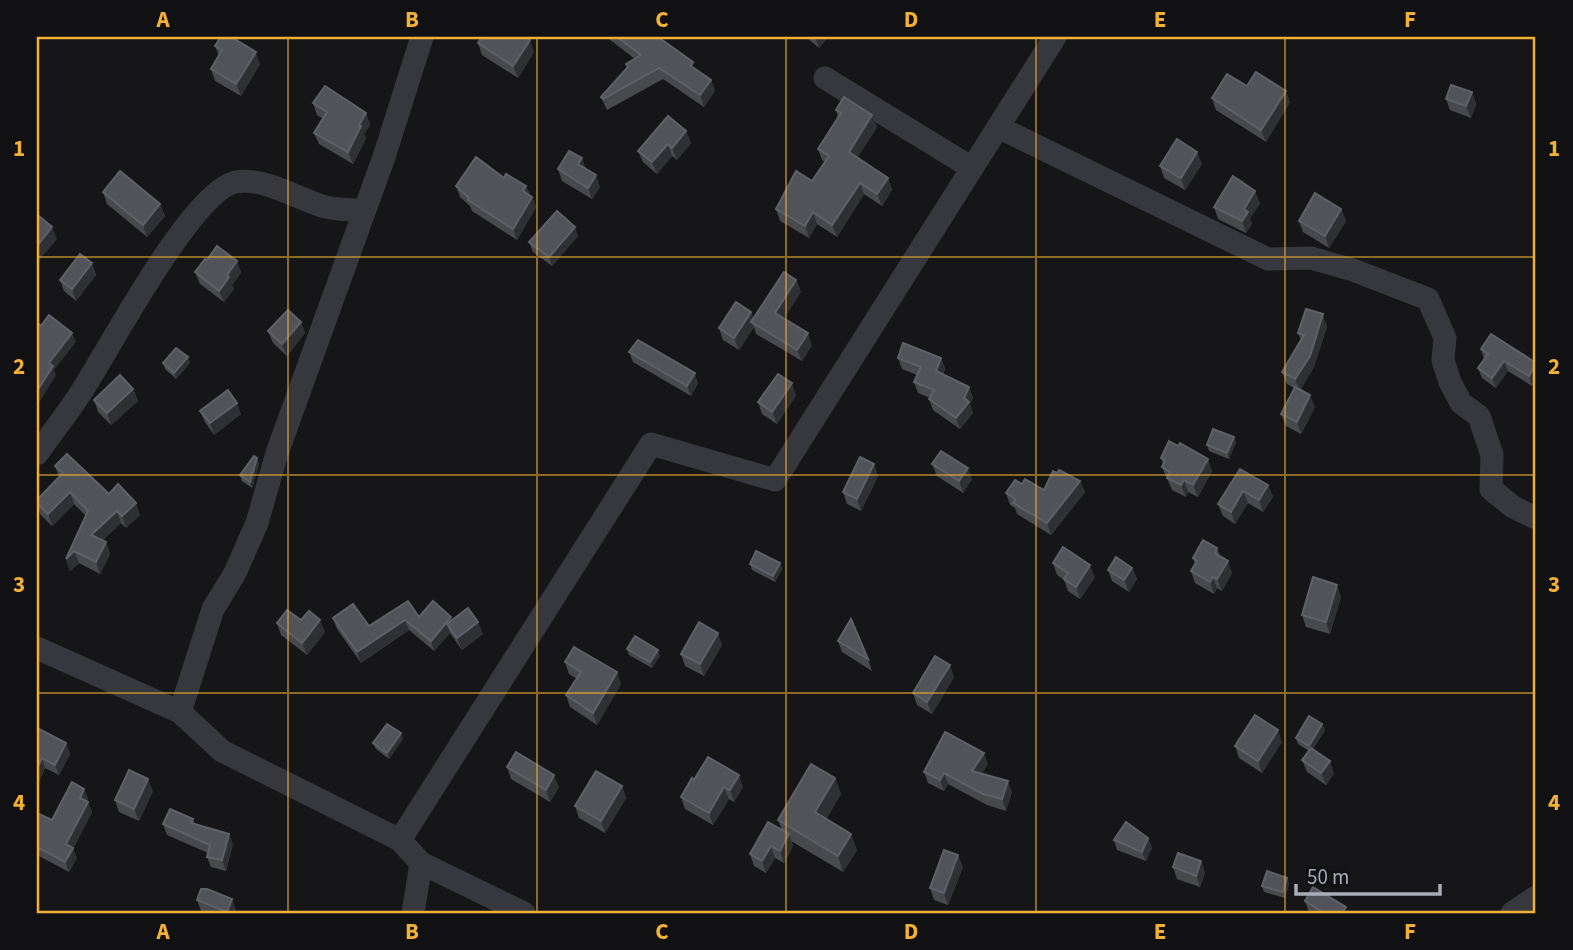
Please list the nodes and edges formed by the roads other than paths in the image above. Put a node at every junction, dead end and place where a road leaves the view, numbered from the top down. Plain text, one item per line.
1 (422, 37) edge
2 (1055, 37) edge
3 (825, 78) dead end
4 (998, 127) junction
5 (972, 168) junction
6 (364, 210) junction
7 (37, 454) edge
8 (1536, 518) edge
9 (37, 648) edge
10 (180, 712) junction
11 (400, 840) junction
12 (421, 863) junction
13 (1536, 897) edge
14 (413, 913) edge
15 (524, 913) edge
16 (1512, 913) edge

1 - 6 street
2 - 4 street
3 - 5 street
4 - 5 street
4 - 8 street
5 - 11 street
6 - 7 street
6 - 10 street
9 - 10 street
10 - 11 street
11 - 12 street
12 - 14 street
12 - 15 street
13 - 16 street

